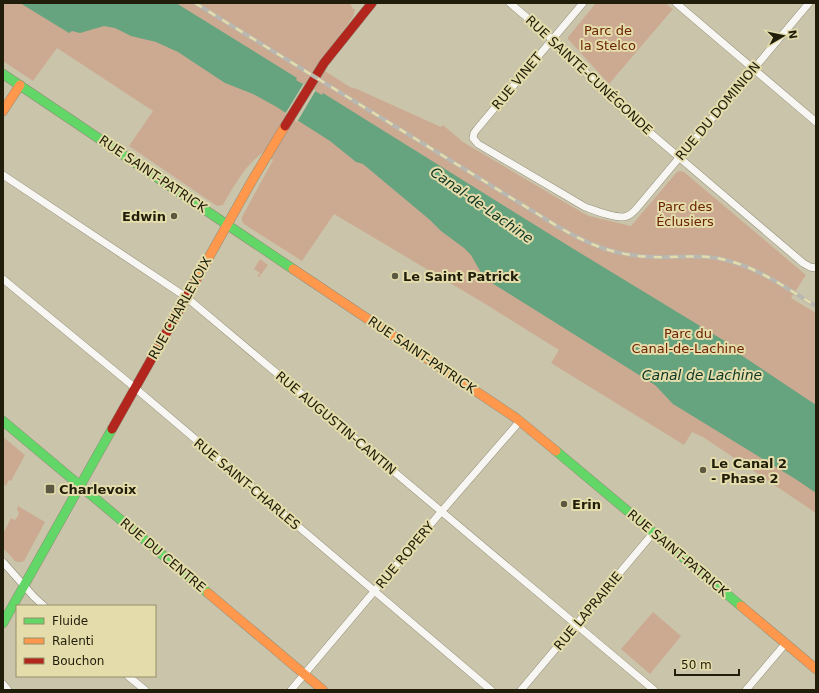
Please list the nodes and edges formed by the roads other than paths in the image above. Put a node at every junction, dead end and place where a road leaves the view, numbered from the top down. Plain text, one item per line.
1 (510, 3) edge
2 (583, 3) edge
3 (676, 3) edge
4 (809, 3) edge
5 (367, 4) edge
6 (552, 39) junction
7 (754, 69) junction
8 (3, 74) edge
9 (20, 85) junction
10 (3, 111) edge
11 (816, 122) edge
12 (679, 157) junction
13 (3, 175) edge
14 (626, 217) joint
15 (227, 224) junction
16 (816, 268) edge
17 (3, 279) edge
18 (186, 297) junction
19 (135, 388) junction
20 (3, 421) edge
21 (520, 421) junction
22 (80, 485) junction
23 (442, 512) junction
24 (654, 532) junction
25 (3, 562) edge
26 (24, 586) junction
27 (375, 591) junction
28 (43, 605) edge
29 (3, 623) edge
30 (576, 625) junction
31 (786, 643) junction
32 (816, 669) edge
33 (304, 674) junction
34 (129, 677) edge
35 (3, 684) edge
36 (8, 690) edge
37 (145, 690) edge
38 (291, 690) edge
39 (323, 690) edge
40 (491, 690) edge
41 (521, 690) edge
42 (654, 690) edge
43 (746, 690) edge

1 - 6 street, RUE SAINTE-CUNÉGONDE
2 - 6 street, RUE VINET
3 - 7 street
4 - 7 street, RUE DU DOMINION
5 - 15 street, RUE CHARLEVOIX
6 - 12 street, RUE SAINTE-CUNÉGONDE
6 - 14 street, RUE VINET
7 - 11 street
7 - 12 street, RUE DU DOMINION
8 - 9 street, RUE SAINT-PATRICK
9 - 10 street
9 - 15 street, RUE SAINT-PATRICK
12 - 14 street, RUE DU DOMINION
12 - 16 street, RUE SAINTE-CUNÉGONDE
13 - 18 street, RUE AUGUSTIN-CANTIN
15 - 18 street, RUE CHARLEVOIX
15 - 21 street, RUE SAINT-PATRICK
17 - 19 street, RUE SAINT-CHARLES
18 - 19 street, RUE CHARLEVOIX
18 - 23 street, RUE AUGUSTIN-CANTIN
19 - 22 street, RUE CHARLEVOIX
19 - 27 street, RUE SAINT-CHARLES
20 - 22 street, RUE DU CENTRE
21 - 23 street, RUE ROPERY
21 - 24 street, RUE SAINT-PATRICK
22 - 26 street, RUE CHARLEVOIX
22 - 33 street, RUE DU CENTRE
23 - 27 street, RUE ROPERY
23 - 30 street, RUE AUGUSTIN-CANTIN
24 - 30 street, RUE LAPRAIRIE
24 - 31 street, RUE SAINT-PATRICK
25 - 26 street
26 - 28 street
26 - 29 street, RUE CHARLEVOIX
27 - 33 street, RUE ROPERY
27 - 40 street, RUE SAINT-CHARLES
30 - 41 street, RUE LAPRAIRIE
30 - 42 street, RUE AUGUSTIN-CANTIN
31 - 32 street, RUE SAINT-PATRICK
31 - 43 street
33 - 38 street, RUE ROPERY
33 - 39 street, RUE DU CENTRE
34 - 37 street
35 - 36 street

